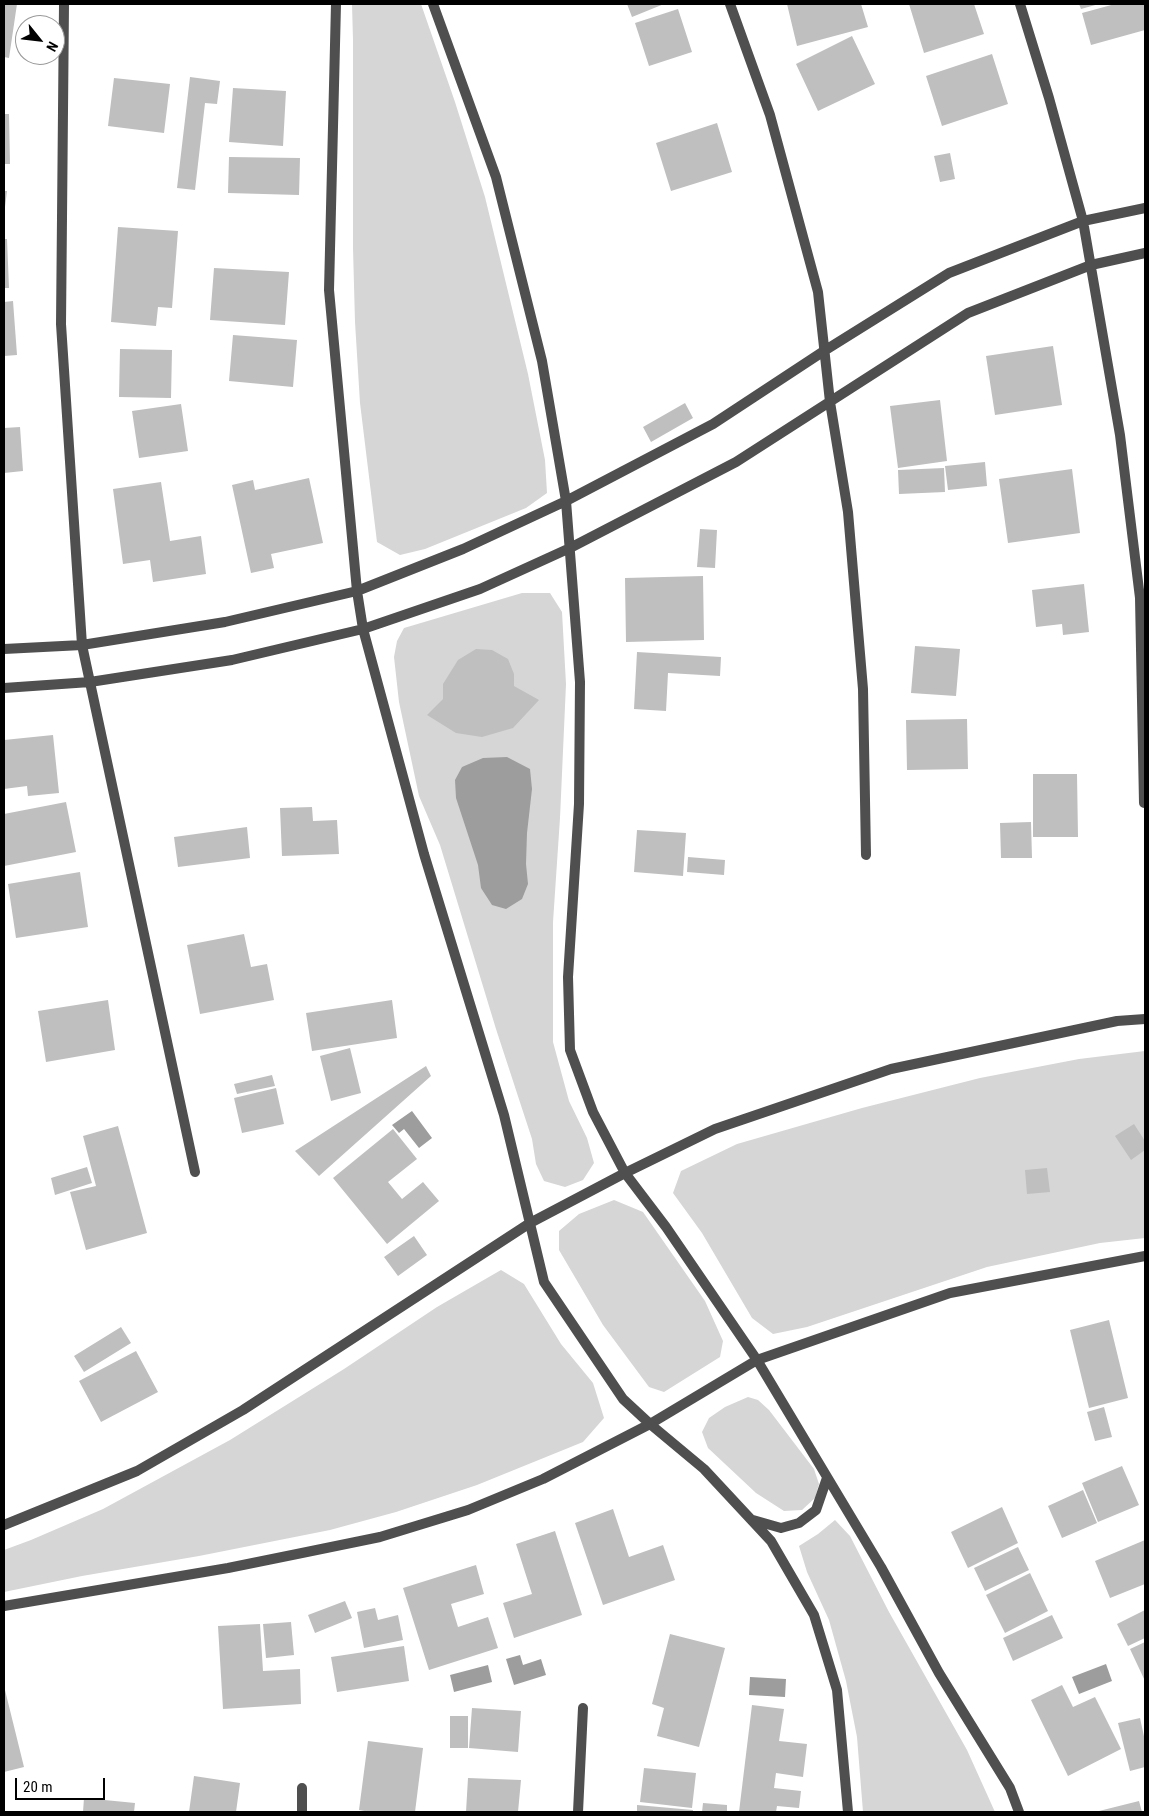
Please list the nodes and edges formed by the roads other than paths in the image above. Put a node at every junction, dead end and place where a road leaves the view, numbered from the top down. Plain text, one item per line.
1 (64, 4) edge
2 (336, 4) edge
3 (433, 4) edge
4 (730, 4) edge
5 (1020, 4) edge
6 (1145, 208) edge
7 (1083, 221) junction
8 (1145, 253) edge
9 (1091, 265) junction
10 (824, 351) junction
11 (830, 402) junction
12 (566, 501) junction
13 (570, 548) junction
14 (357, 591) junction
15 (363, 629) junction
16 (82, 645) junction
17 (4, 649) edge
18 (90, 682) junction
19 (4, 688) edge
20 (1144, 803) edge
21 (866, 855) dead end
22 (1145, 1019) edge
23 (196, 1172) dead end
24 (625, 1172) junction
25 (530, 1223) junction
26 (1145, 1256) edge
27 (757, 1360) junction
28 (650, 1424) junction
29 (827, 1478) junction
30 (752, 1520) junction
31 (4, 1525) edge
32 (4, 1606) edge
33 (583, 1708) dead end
34 (302, 1788) dead end
35 (302, 1812) edge
36 (578, 1812) edge
37 (848, 1812) edge
38 (1020, 1812) edge

1 - 16 street
2 - 14 street
3 - 12 street
4 - 10 street
5 - 7 street
6 - 7 street
7 - 9 street
7 - 10 street
8 - 9 street
9 - 11 street
9 - 20 street
10 - 11 street
10 - 12 street
11 - 13 street
11 - 21 street
12 - 13 street
12 - 14 street
13 - 15 street
13 - 24 street
14 - 15 street
14 - 16 street
15 - 18 street
15 - 25 street
16 - 17 street
16 - 18 street
18 - 19 street
18 - 23 street
22 - 24 street
24 - 25 street
24 - 27 street
25 - 28 street
25 - 31 street
26 - 27 street
27 - 28 street
27 - 29 street
28 - 30 street
28 - 32 street
29 - 30 street
29 - 38 street
30 - 37 street
33 - 36 street
34 - 35 street

